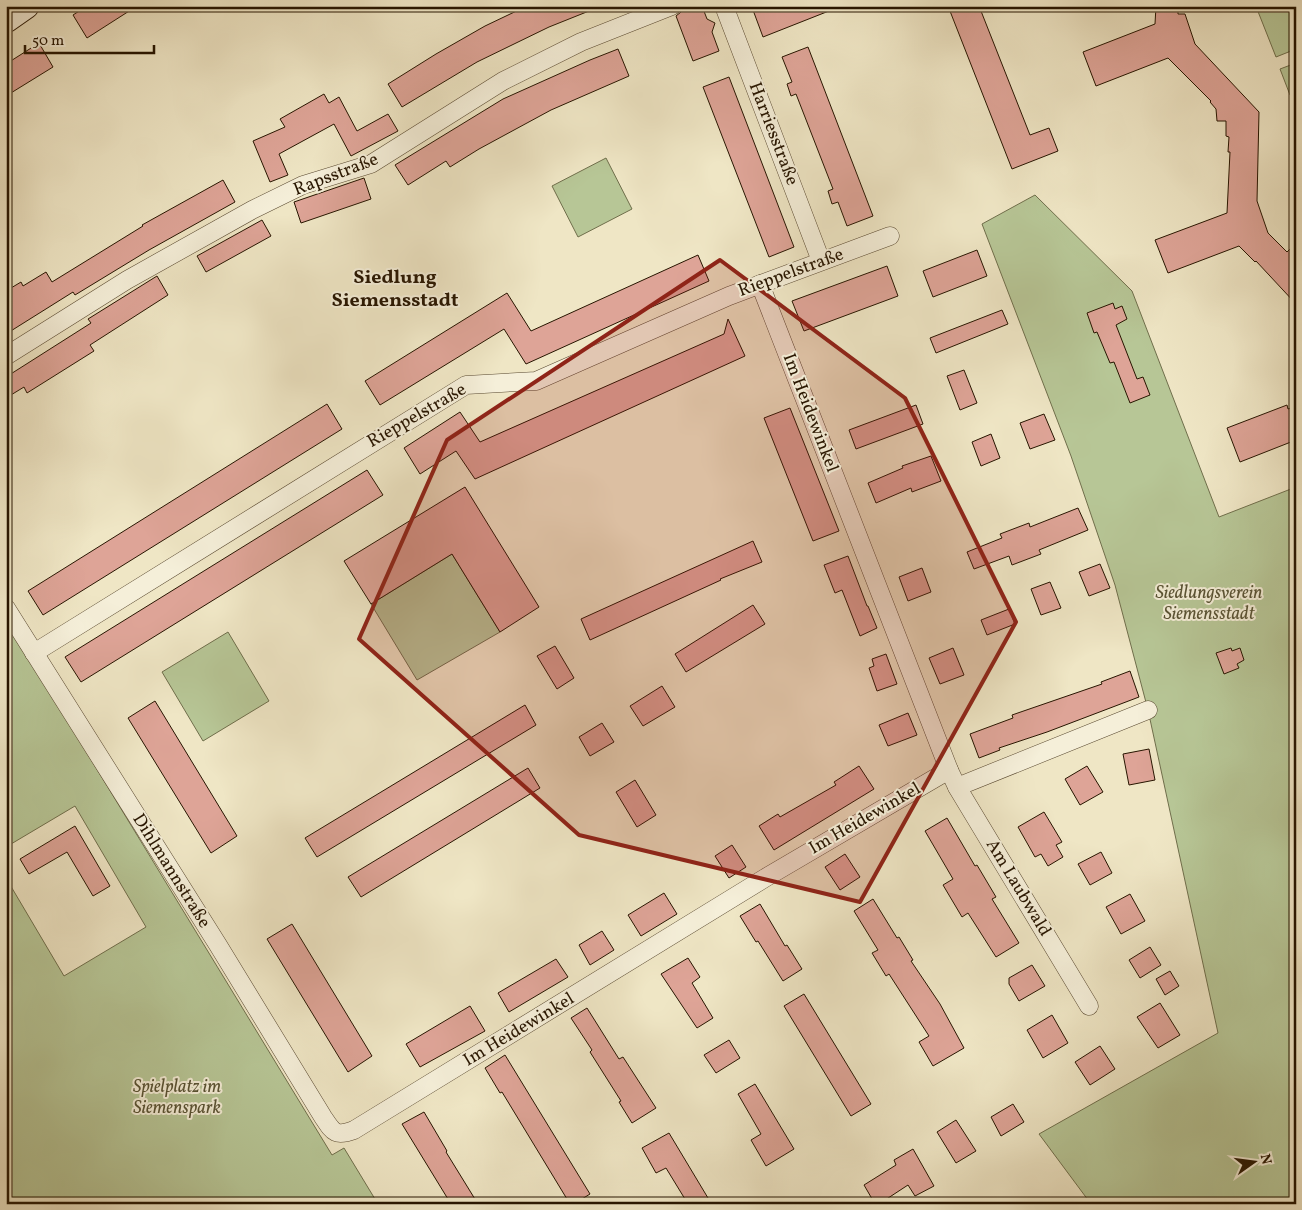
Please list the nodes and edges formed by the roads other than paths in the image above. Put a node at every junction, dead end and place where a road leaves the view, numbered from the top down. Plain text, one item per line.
1 (26, 6) edge
2 (672, 6) edge
3 (724, 6) edge
4 (6, 20) edge
5 (890, 236) dead end
6 (822, 261) junction
7 (760, 284) junction
8 (6, 356) edge
9 (6, 608) edge
10 (34, 653) junction
11 (1148, 710) dead end
12 (949, 770) junction
13 (957, 787) junction
14 (1089, 1006) dead end
15 (336, 1133) joint

1 - 4 main road
2 - 8 street, Rapsstraße
3 - 6 street, Harriesstraße
5 - 6 street, Rieppelstraße
6 - 7 street, Rieppelstraße
7 - 10 street, Rieppelstraße
7 - 12 street, Im Heidewinkel
9 - 10 street, Dihlmannstraße
10 - 15 street, Dihlmannstraße
11 - 13 street
12 - 13 street, Am Laubwald
12 - 15 street, Im Heidewinkel
13 - 14 street, Am Laubwald

